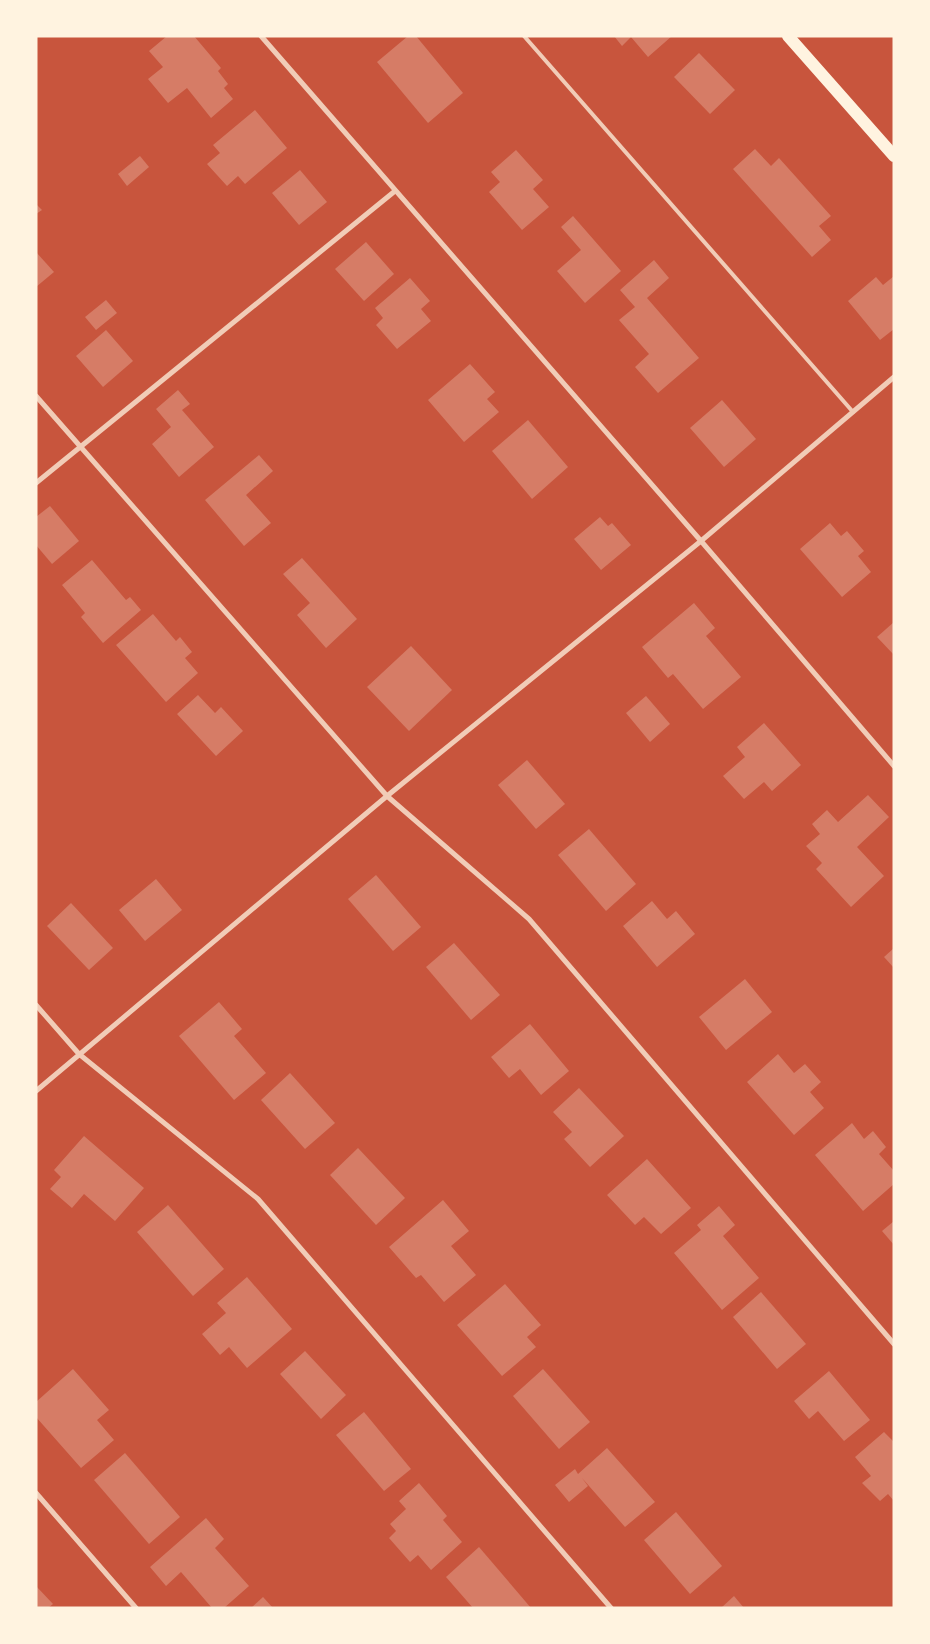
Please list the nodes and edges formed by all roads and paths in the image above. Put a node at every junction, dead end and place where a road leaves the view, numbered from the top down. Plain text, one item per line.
1 (261, 36) edge
2 (524, 36) edge
3 (788, 36) edge
4 (894, 156) edge
5 (395, 191) junction
6 (894, 377) edge
7 (36, 396) edge
8 (853, 412) junction
9 (80, 446) junction
10 (36, 483) edge
11 (700, 541) junction
12 (894, 766) edge
13 (387, 796) junction
14 (36, 1005) edge
15 (79, 1054) junction
16 (36, 1091) edge
17 (894, 1344) edge
18 (36, 1493) edge
19 (136, 1608) edge
20 (611, 1608) edge

1 - 5 street
2 - 8 lane
3 - 4 main road
5 - 9 street
5 - 11 street
6 - 8 street
7 - 9 street
8 - 11 street
9 - 10 street
9 - 13 street
11 - 12 street
11 - 13 street
13 - 15 street
13 - 17 street
14 - 15 street
15 - 16 street
15 - 20 street
18 - 19 street

